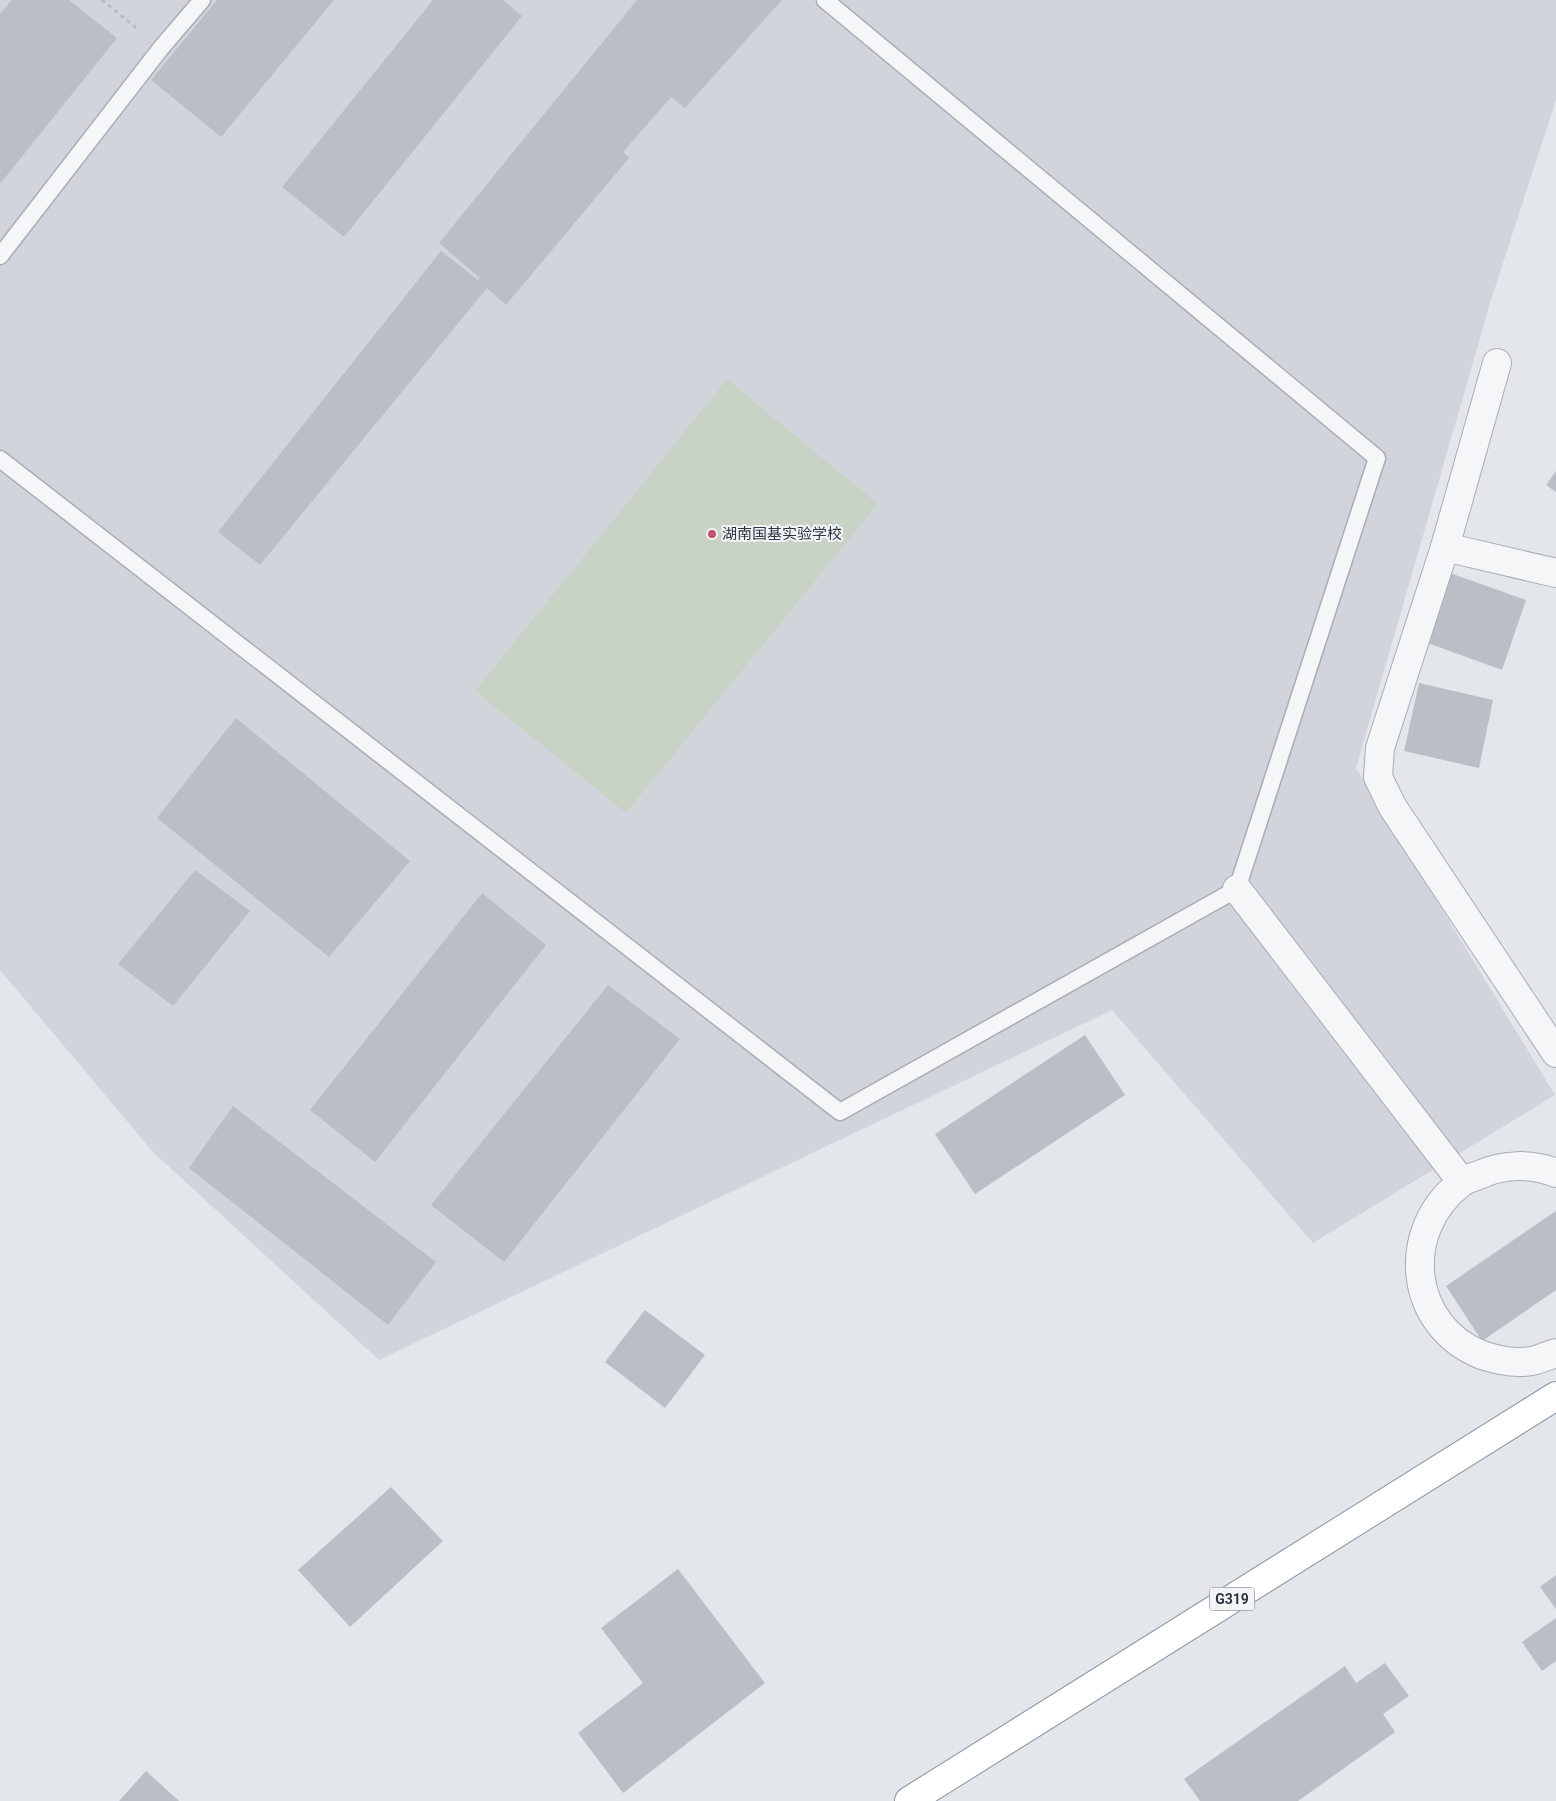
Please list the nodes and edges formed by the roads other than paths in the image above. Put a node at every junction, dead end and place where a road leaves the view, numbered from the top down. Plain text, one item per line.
1 (202, 0) edge
2 (825, 0) edge
3 (0, 256) edge
4 (1497, 363) dead end
5 (0, 459) edge
6 (1445, 547) junction
7 (1556, 573) edge
8 (1237, 889) junction
9 (1556, 1053) edge
10 (1556, 1174) edge
11 (1462, 1182) junction
12 (1556, 1353) edge
13 (1556, 1396) edge
14 (909, 1801) edge

1 - 3 lane
2 - 8 lane
4 - 6 street
5 - 8 lane
6 - 7 street
6 - 9 street
8 - 11 street
10 - 11 street
11 - 12 street
13 - 14 highway, G319

